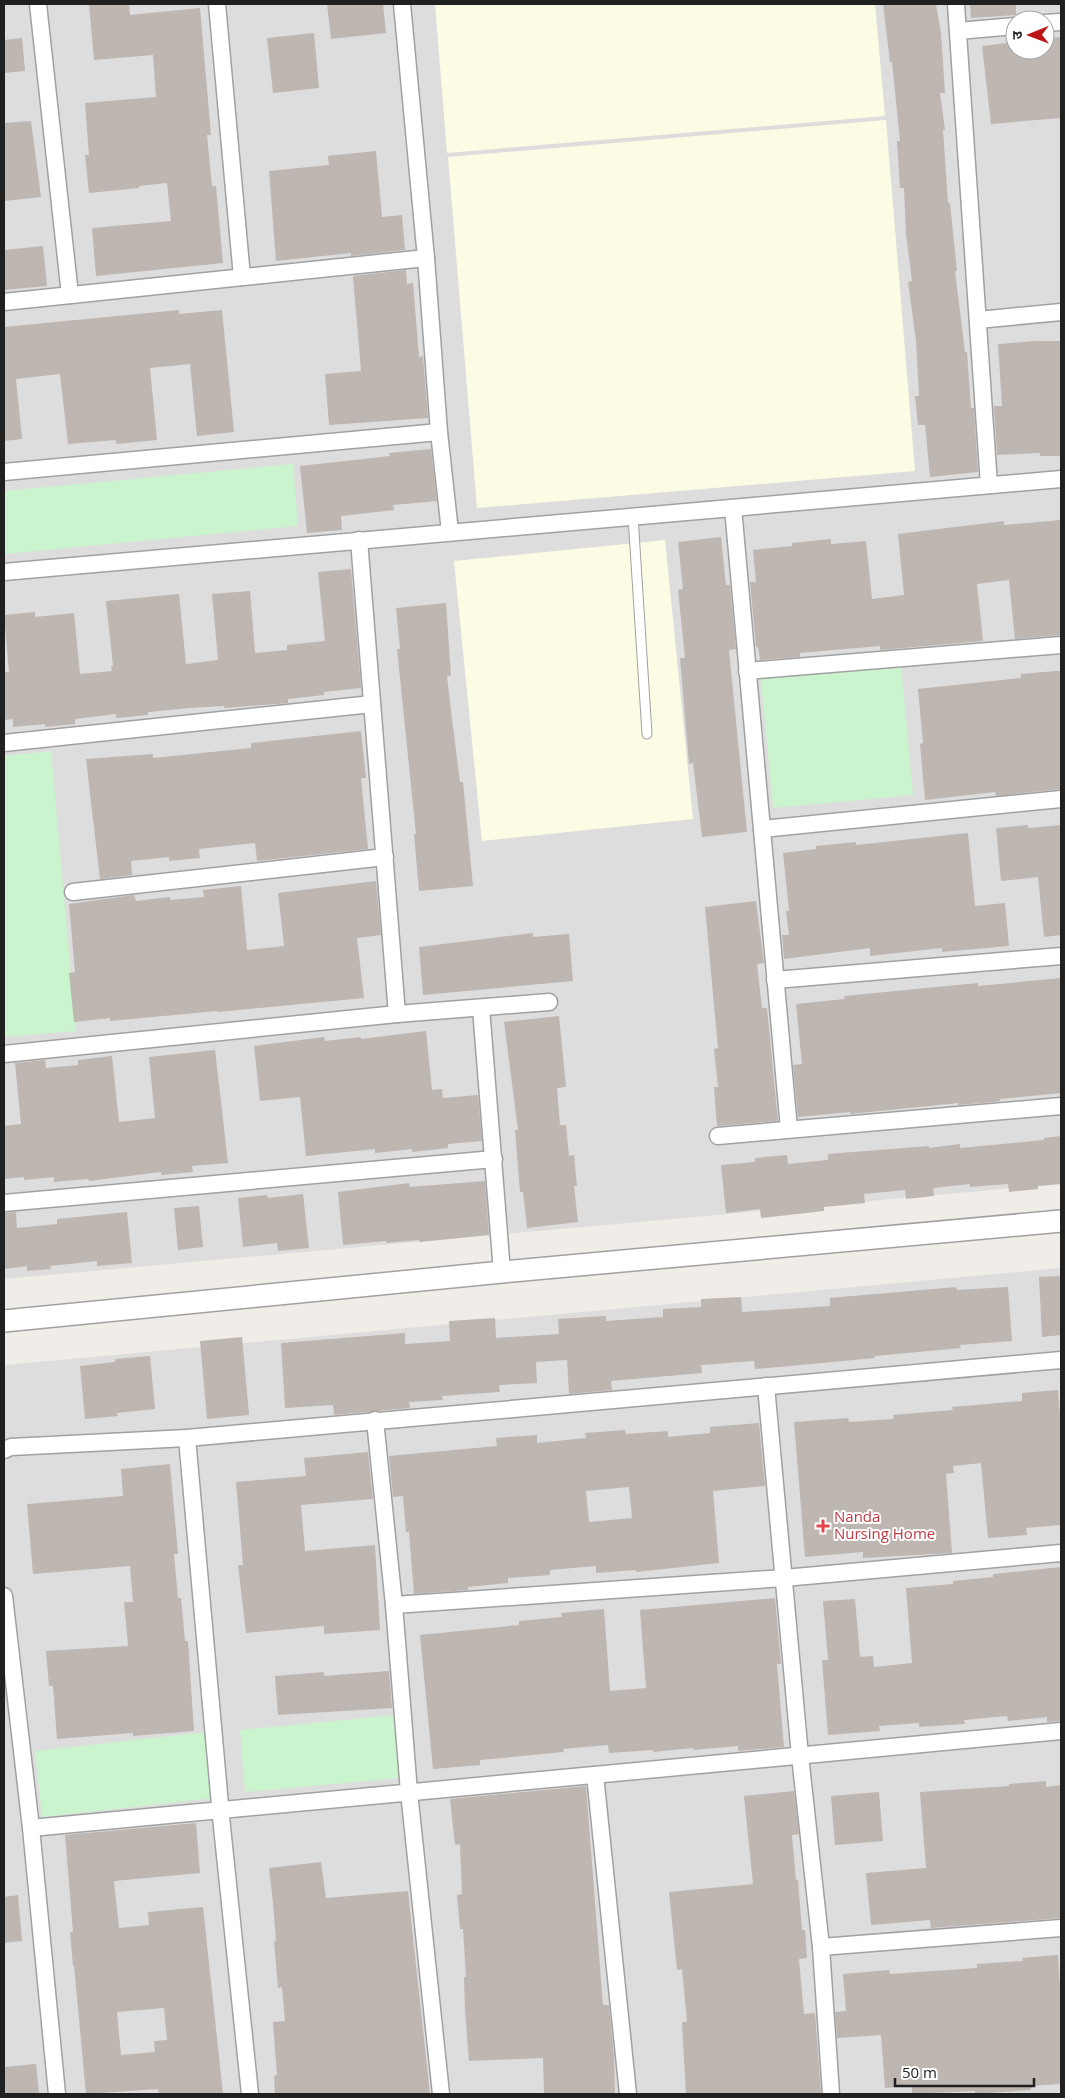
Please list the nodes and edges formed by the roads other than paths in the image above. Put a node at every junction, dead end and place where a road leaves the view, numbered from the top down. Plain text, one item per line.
1 (38, 4) edge
2 (217, 4) edge
3 (402, 4) edge
4 (956, 4) edge
5 (1005, 27) edge
6 (958, 31) junction
7 (426, 258) junction
8 (242, 278) junction
9 (70, 296) junction
10 (4, 302) edge
11 (1061, 312) edge
12 (978, 320) junction
13 (439, 432) junction
14 (4, 472) edge
15 (1061, 479) edge
16 (989, 485) junction
17 (733, 508) junction
18 (633, 516) junction
19 (450, 532) junction
20 (359, 540) junction
21 (4, 572) edge
22 (1061, 645) edge
23 (747, 671) junction
24 (372, 704) junction
25 (647, 734) dead end
26 (4, 743) edge
27 (1061, 799) edge
28 (762, 829) junction
29 (384, 857) junction
30 (73, 892) dead end
31 (1061, 956) edge
32 (775, 980) junction
33 (549, 1002) dead end
34 (481, 1008) junction
35 (397, 1014) junction
36 (4, 1054) edge
37 (1061, 1106) edge
38 (789, 1129) junction
39 (718, 1136) dead end
40 (494, 1158) junction
41 (4, 1203) edge
42 (1061, 1221) edge
43 (502, 1272) junction
44 (4, 1321) edge
45 (1061, 1360) edge
46 (766, 1386) junction
47 (375, 1420) junction
48 (187, 1438) junction
49 (4, 1450) edge
50 (1061, 1553) edge
51 (784, 1578) junction
52 (4, 1596) edge
53 (394, 1605) junction
54 (1061, 1731) edge
55 (800, 1756) junction
56 (595, 1775) junction
57 (409, 1792) junction
58 (221, 1810) junction
59 (31, 1828) junction
60 (1061, 1928) edge
61 (821, 1947) junction
62 (57, 2094) edge
63 (250, 2094) edge
64 (441, 2094) edge
65 (628, 2094) edge
66 (831, 2094) edge

1 - 9 street
2 - 8 street
3 - 7 street
4 - 6 street
5 - 6 street
6 - 12 street
7 - 8 street
7 - 13 street
8 - 9 street
9 - 10 street
11 - 12 street
12 - 16 street
13 - 14 street
13 - 19 street
15 - 16 street
16 - 17 street
17 - 18 street
17 - 23 street
18 - 19 street
18 - 25 lane
19 - 20 street
20 - 21 street
20 - 24 street
22 - 23 street
23 - 28 street
24 - 26 street
24 - 29 street
27 - 28 street
28 - 32 street
29 - 30 street
29 - 35 street
31 - 32 street
32 - 38 street
33 - 34 street
34 - 35 street
34 - 40 street
35 - 36 street
37 - 38 street
38 - 39 street
40 - 41 street
40 - 43 street
42 - 43 street
43 - 44 street
45 - 46 street
46 - 47 street
46 - 51 street
47 - 48 street
47 - 53 street
48 - 49 street
48 - 58 street
50 - 51 street
51 - 53 street
51 - 55 street
52 - 59 street
53 - 57 street
54 - 55 street
55 - 56 street
55 - 61 street
56 - 57 street
56 - 65 street
57 - 58 street
57 - 64 street
58 - 59 street
58 - 63 street
59 - 62 street
60 - 61 street
61 - 66 street

